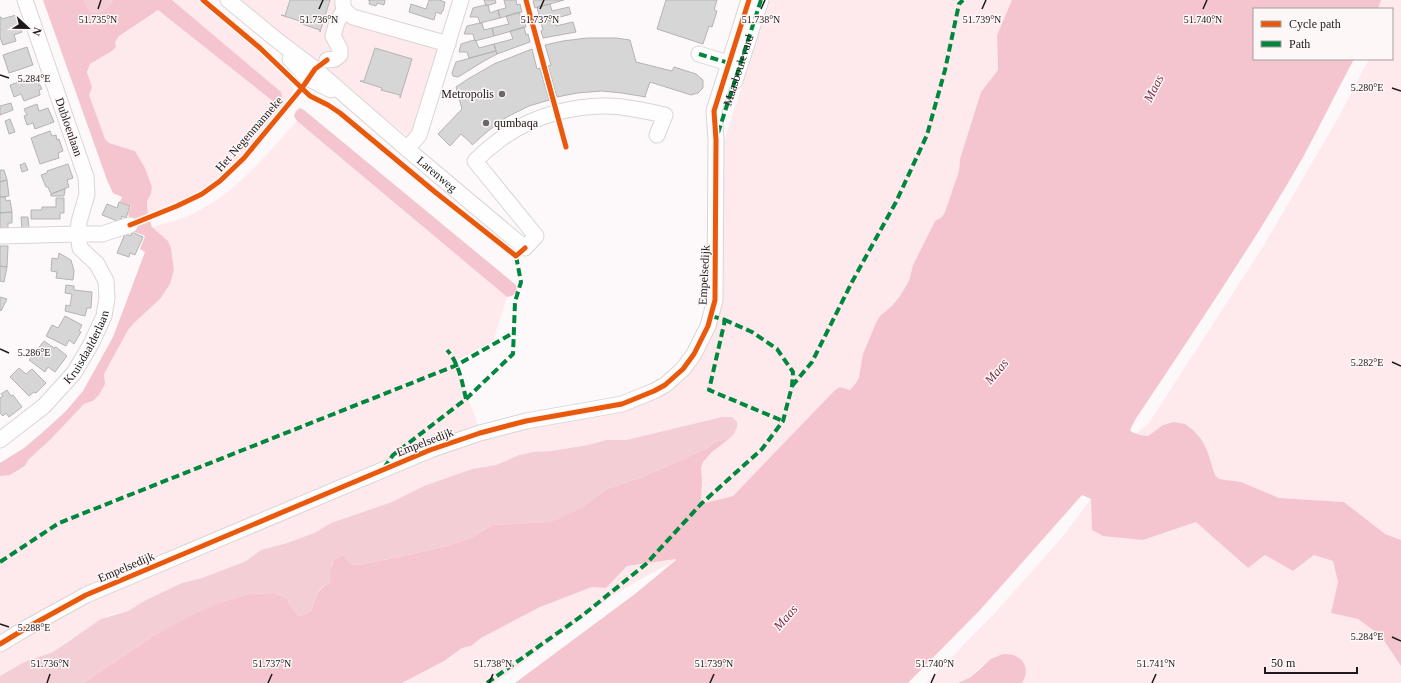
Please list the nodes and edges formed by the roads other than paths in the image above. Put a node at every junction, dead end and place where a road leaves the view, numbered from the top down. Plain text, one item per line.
1 (25, 0) edge
2 (228, 0) edge
3 (462, 0) edge
4 (749, 0) edge
5 (761, 0) edge
6 (344, 5) edge
7 (448, 44) junction
8 (699, 54) dead end
9 (327, 60) dead end
10 (734, 65) junction
11 (657, 135) dead end
12 (407, 149) junction
13 (716, 177) joint
14 (130, 225) dead end
15 (78, 234) junction
16 (0, 236) edge
17 (0, 440) edge
18 (0, 644) edge

1 - 15 street, Dubloenlaan
2 - 12 street, Larenweg
3 - 7 street
4 - 10 street, Maasboulevard
5 - 10 street, Maasboulevard
6 - 7 street
6 - 9 street
7 - 12 street
8 - 10 street
10 - 13 street, Maasboulevard
11 - 12 street, Larenweg
13 - 18 street, Empelsedijk
14 - 15 street
15 - 16 street
15 - 17 street, Kruisdaalderlaan

